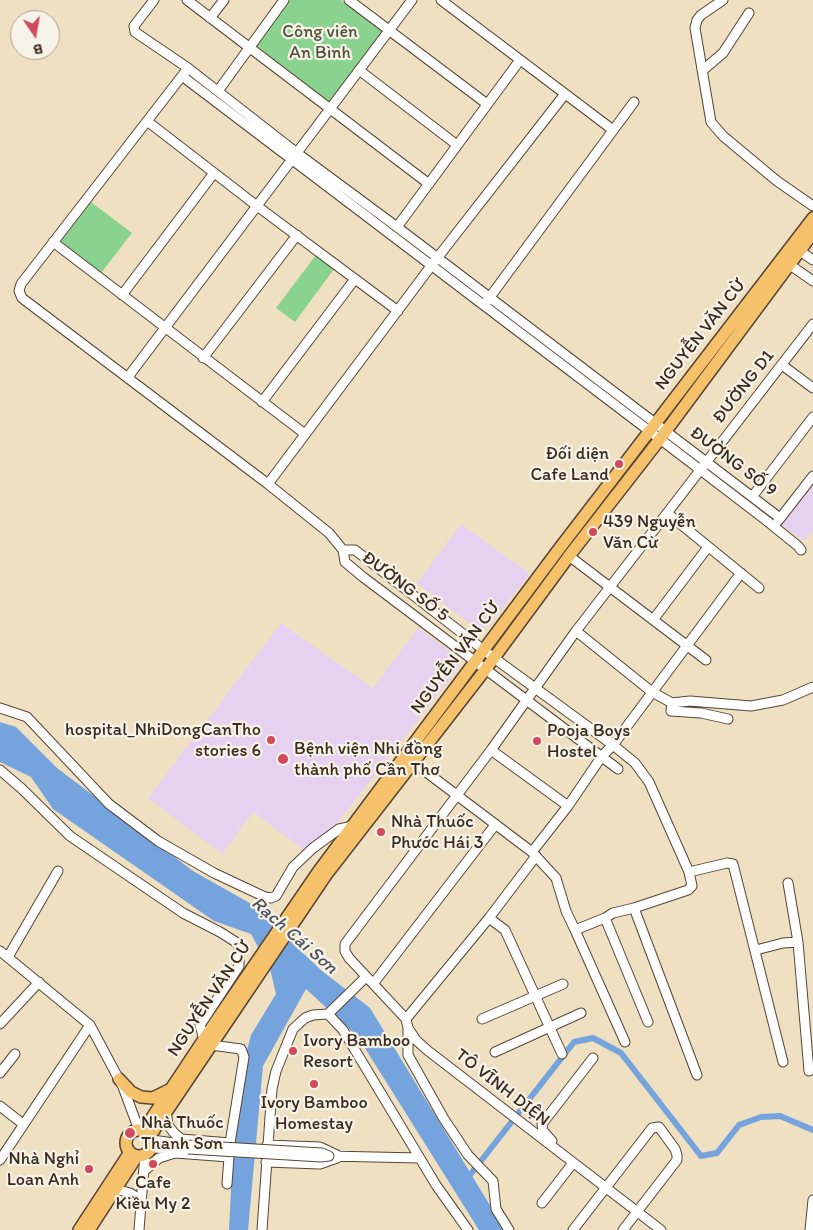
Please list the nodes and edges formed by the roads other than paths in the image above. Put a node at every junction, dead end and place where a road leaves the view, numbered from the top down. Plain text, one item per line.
1 (154, 0) edge
2 (187, 0) edge
3 (224, 0) edge
4 (284, 0) edge
5 (349, 0) edge
6 (412, 0) edge
7 (441, 0) edge
8 (723, 0) edge
9 (749, 13) dead end
10 (210, 18) junction
11 (389, 30) junction
12 (250, 48) junction
13 (520, 60) junction
14 (188, 68) junction
15 (359, 70) junction
16 (703, 70) junction
17 (182, 76) junction
18 (218, 91) junction
19 (565, 94) junction
20 (634, 102) dead end
21 (487, 104) junction
22 (330, 109) junction
23 (147, 121) junction
24 (613, 130) junction
25 (457, 145) junction
26 (294, 156) junction
27 (214, 173) junction
28 (429, 184) junction
29 (257, 206) junction
30 (813, 206) edge
31 (813, 218) edge
32 (397, 227) junction
33 (813, 233) edge
34 (297, 235) junction
35 (53, 242) junction
36 (800, 251) junction
37 (438, 258) junction
38 (813, 260) edge
39 (786, 262) junction
40 (431, 266) junction
41 (355, 279) junction
42 (813, 282) edge
43 (122, 295) junction
44 (486, 301) junction
45 (398, 311) junction
46 (165, 328) junction
47 (811, 330) edge
48 (203, 358) junction
49 (782, 365) junction
50 (128, 377) junction
51 (813, 388) edge
52 (262, 402) junction
53 (813, 417) edge
54 (652, 427) junction
55 (305, 434) junction
56 (663, 435) junction
57 (703, 466) junction
58 (813, 476) edge
59 (268, 484) junction
60 (752, 497) junction
61 (667, 513) junction
62 (780, 518) junction
63 (774, 526) junction
64 (708, 547) junction
65 (559, 548) junction
66 (344, 550) junction
67 (801, 550) dead end
68 (569, 556) junction
69 (741, 573) junction
70 (610, 587) junction
71 (759, 588) dead end
72 (653, 620) junction
73 (576, 631) junction
74 (687, 646) junction
75 (484, 650) junction
76 (494, 658) junction
77 (706, 660) dead end
78 (476, 662) junction
79 (485, 670) junction
80 (813, 687) edge
81 (535, 688) junction
82 (652, 692) junction
83 (527, 700) junction
84 (672, 703) junction
85 (0, 708) edge
86 (728, 719) dead end
87 (613, 745) junction
88 (492, 750) junction
89 (602, 756) junction
90 (409, 759) junction
91 (618, 769) dead end
92 (0, 770) edge
93 (457, 796) junction
94 (568, 806) junction
95 (495, 825) junction
96 (352, 826) junction
97 (534, 854) junction
98 (58, 871) dead end
99 (689, 872) junction
100 (322, 874) junction
101 (788, 883) dead end
102 (634, 908) junction
103 (489, 918) junction
104 (605, 918) junction
105 (575, 930) junction
106 (798, 942) junction
107 (756, 950) junction
108 (0, 951) edge
109 (345, 951) joint
110 (8, 957) junction
111 (367, 981) junction
112 (39, 982) junction
113 (563, 984) dead end
114 (536, 997) junction
115 (330, 1011) junction
116 (581, 1013) dead end
117 (482, 1019) dead end
118 (648, 1022) dead end
119 (407, 1023) junction
120 (809, 1023) edge
121 (0, 1024) edge
122 (90, 1025) junction
123 (549, 1027) junction
124 (207, 1042) junction
125 (625, 1042) dead end
126 (495, 1052) dead end
127 (15, 1054) dead end
128 (562, 1054) dead end
129 (593, 1058) dead end
130 (783, 1062) dead end
131 (809, 1071) dead end
132 (0, 1073) edge
133 (697, 1075) dead end
134 (119, 1079) junction
135 (172, 1087) junction
136 (0, 1106) edge
137 (166, 1111) junction
138 (23, 1124) junction
139 (143, 1143) junction
140 (230, 1143) junction
141 (267, 1145) junction
142 (562, 1154) junction
143 (228, 1157) junction
144 (342, 1157) junction
145 (419, 1158) junction
146 (0, 1160) edge
147 (266, 1162) junction
148 (573, 1163) junction
149 (144, 1171) junction
150 (227, 1184) dead end
151 (604, 1187) junction
152 (115, 1189) junction
153 (142, 1200) junction
154 (813, 1200) edge
155 (542, 1203) dead end
156 (637, 1212) junction
157 (79, 1230) edge
158 (89, 1230) edge
159 (139, 1230) edge
160 (262, 1230) edge
161 (468, 1230) edge
162 (509, 1230) edge
163 (573, 1230) edge
164 (623, 1230) edge
165 (661, 1230) edge
166 (810, 1230) edge

1 - 14 street
2 - 10 street
3 - 10 street
4 - 12 street
5 - 11 street
6 - 11 street
7 - 13 street
8 - 16 street
9 - 16 street
10 - 12 street
11 - 15 street
11 - 21 street
12 - 18 street
12 - 22 street
13 - 19 street
13 - 21 street
14 - 17 street
14 - 18 street
15 - 22 street
15 - 25 street
16 - 30 street
17 - 23 street
17 - 26 street
18 - 26 street
19 - 24 street
19 - 37 street
20 - 24 street
21 - 25 street
22 - 26 street
22 - 28 street
23 - 27 street
23 - 35 street
24 - 44 street
25 - 28 street
26 - 29 street
26 - 32 street
26 - 40 street
27 - 29 street
27 - 43 street
28 - 32 street
29 - 34 street
29 - 46 street
31 - 39 main road, NGUYỄN VĂN CỪ
32 - 37 street
33 - 36 main road, NGUYỄN VĂN CỪ
34 - 41 street
34 - 48 street
35 - 43 street
35 - 50 street
36 - 38 street
36 - 39 main road, NGUYỄN VĂN CỪ
37 - 40 street
37 - 44 street
39 - 42 street
39 - 54 main road, NGUYỄN VĂN CỪ
39 - 56 main road, NGUYỄN VĂN CỪ
40 - 44 street
40 - 45 street
41 - 45 street
41 - 52 street
43 - 46 street
44 - 54 street
45 - 55 street
46 - 48 street
46 - 50 street
47 - 49 street, ĐƯỜNG D1
48 - 52 street
49 - 51 street
49 - 57 street, ĐƯỜNG D1
50 - 59 street
52 - 55 street
53 - 60 street
54 - 56 street
54 - 65 main road, NGUYỄN VĂN CỪ
55 - 59 street
56 - 57 street
56 - 68 main road, NGUYỄN VĂN CỪ
57 - 60 street, ĐƯỜNG SỐ 9
57 - 61 street, ĐƯỜNG D1
57 - 63 street
58 - 62 street
59 - 66 street
60 - 62 street, ĐƯỜNG SỐ 9
61 - 64 street
61 - 70 street, ĐƯỜNG D1
62 - 63 street
63 - 67 street
64 - 69 street
64 - 72 street
65 - 68 main road
65 - 75 main road, NGUYỄN VĂN CỪ
66 - 75 street, ĐƯỜNG SỐ 5
66 - 78 street, ĐƯỜNG SỐ 5
68 - 70 street
68 - 76 main road, NGUYỄN VĂN CỪ
69 - 71 street
69 - 74 street
70 - 72 street
70 - 73 street, ĐƯỜNG D1
72 - 74 street
73 - 81 street, ĐƯỜNG D1
73 - 82 street
74 - 77 street
74 - 82 street
75 - 76 street, ĐƯỜNG SỐ 5
75 - 78 main road, NGUYỄN VĂN CỪ
76 - 79 main road, NGUYỄN VĂN CỪ
76 - 81 street, ĐƯỜNG SỐ 5
78 - 79 street, ĐƯỜNG SỐ 5
78 - 90 main road, NGUYỄN VĂN CỪ
79 - 83 street, ĐƯỜNG SỐ 5
79 - 90 main road, NGUYỄN VĂN CỪ
80 - 84 street
81 - 83 street, ĐƯỜNG D1
81 - 87 street, ĐƯỜNG SỐ 5
82 - 84 street
82 - 87 street
83 - 88 street, ĐƯỜNG D1
83 - 89 street, ĐƯỜNG SỐ 5
84 - 86 street
85 - 96 street
87 - 89 street
87 - 99 street, ĐƯỜNG SỐ 5
88 - 93 street, ĐƯỜNG D1
88 - 94 street
89 - 91 street, ĐƯỜNG SỐ 5
89 - 94 street
90 - 93 street
90 - 96 main road, NGUYỄN VĂN CỪ
90 - 100 main road, NGUYỄN VĂN CỪ
92 - 124 street
93 - 95 street
93 - 109 street, ĐƯỜNG D1
94 - 97 street
95 - 97 street
95 - 111 street
96 - 100 main road, NGUYỄN VĂN CỪ
97 - 103 street
97 - 105 street
98 - 110 street
99 - 102 street
99 - 107 street
100 - 124 main road, NGUYỄN VĂN CỪ
101 - 106 street
102 - 104 street
102 - 133 street
103 - 114 street
103 - 119 street
104 - 105 street
104 - 118 street
105 - 125 street
106 - 107 street
106 - 120 street
107 - 130 street
108 - 110 street
109 - 111 street, TÔ VĨNH DIỆN
110 - 112 street
111 - 115 street
111 - 119 street, TÔ VĨNH DIỆN
112 - 121 street
112 - 122 street
113 - 114 street
114 - 117 street
114 - 123 street
115 - 141 street
115 - 145 street
116 - 123 street
119 - 142 street, TÔ VĨNH DIỆN
119 - 162 street
120 - 131 street
122 - 134 street
122 - 138 street
123 - 126 street
123 - 128 street
124 - 135 main road, NGUYỄN VĂN CỪ
124 - 137 main road, NGUYỄN VĂN CỪ
124 - 140 street
127 - 132 street
129 - 142 street
134 - 135 main road
134 - 139 street
135 - 139 main road, NGUYỄN VĂN CỪ
136 - 138 street
137 - 139 main road, NGUYỄN VĂN CỪ
137 - 140 street
138 - 146 street
139 - 144 street, bridge
139 - 149 street
139 - 152 main road, NGUYỄN VĂN CỪ
139 - 157 main road, NGUYỄN VĂN CỪ
140 - 143 street
141 - 144 street
141 - 147 street
142 - 148 street, TÔ VĨNH DIỆN
143 - 149 street
143 - 150 street
144 - 145 street
144 - 147 street
145 - 161 street
147 - 160 street
148 - 151 street, TÔ VĨNH DIỆN
148 - 155 street
149 - 153 street
151 - 156 street, TÔ VĨNH DIỆN
151 - 156 street
151 - 163 street
152 - 153 street
152 - 158 main road, NGUYỄN VĂN CỪ
153 - 159 street
154 - 166 street
156 - 164 street
156 - 165 street, TÔ VĨNH DIỆN

